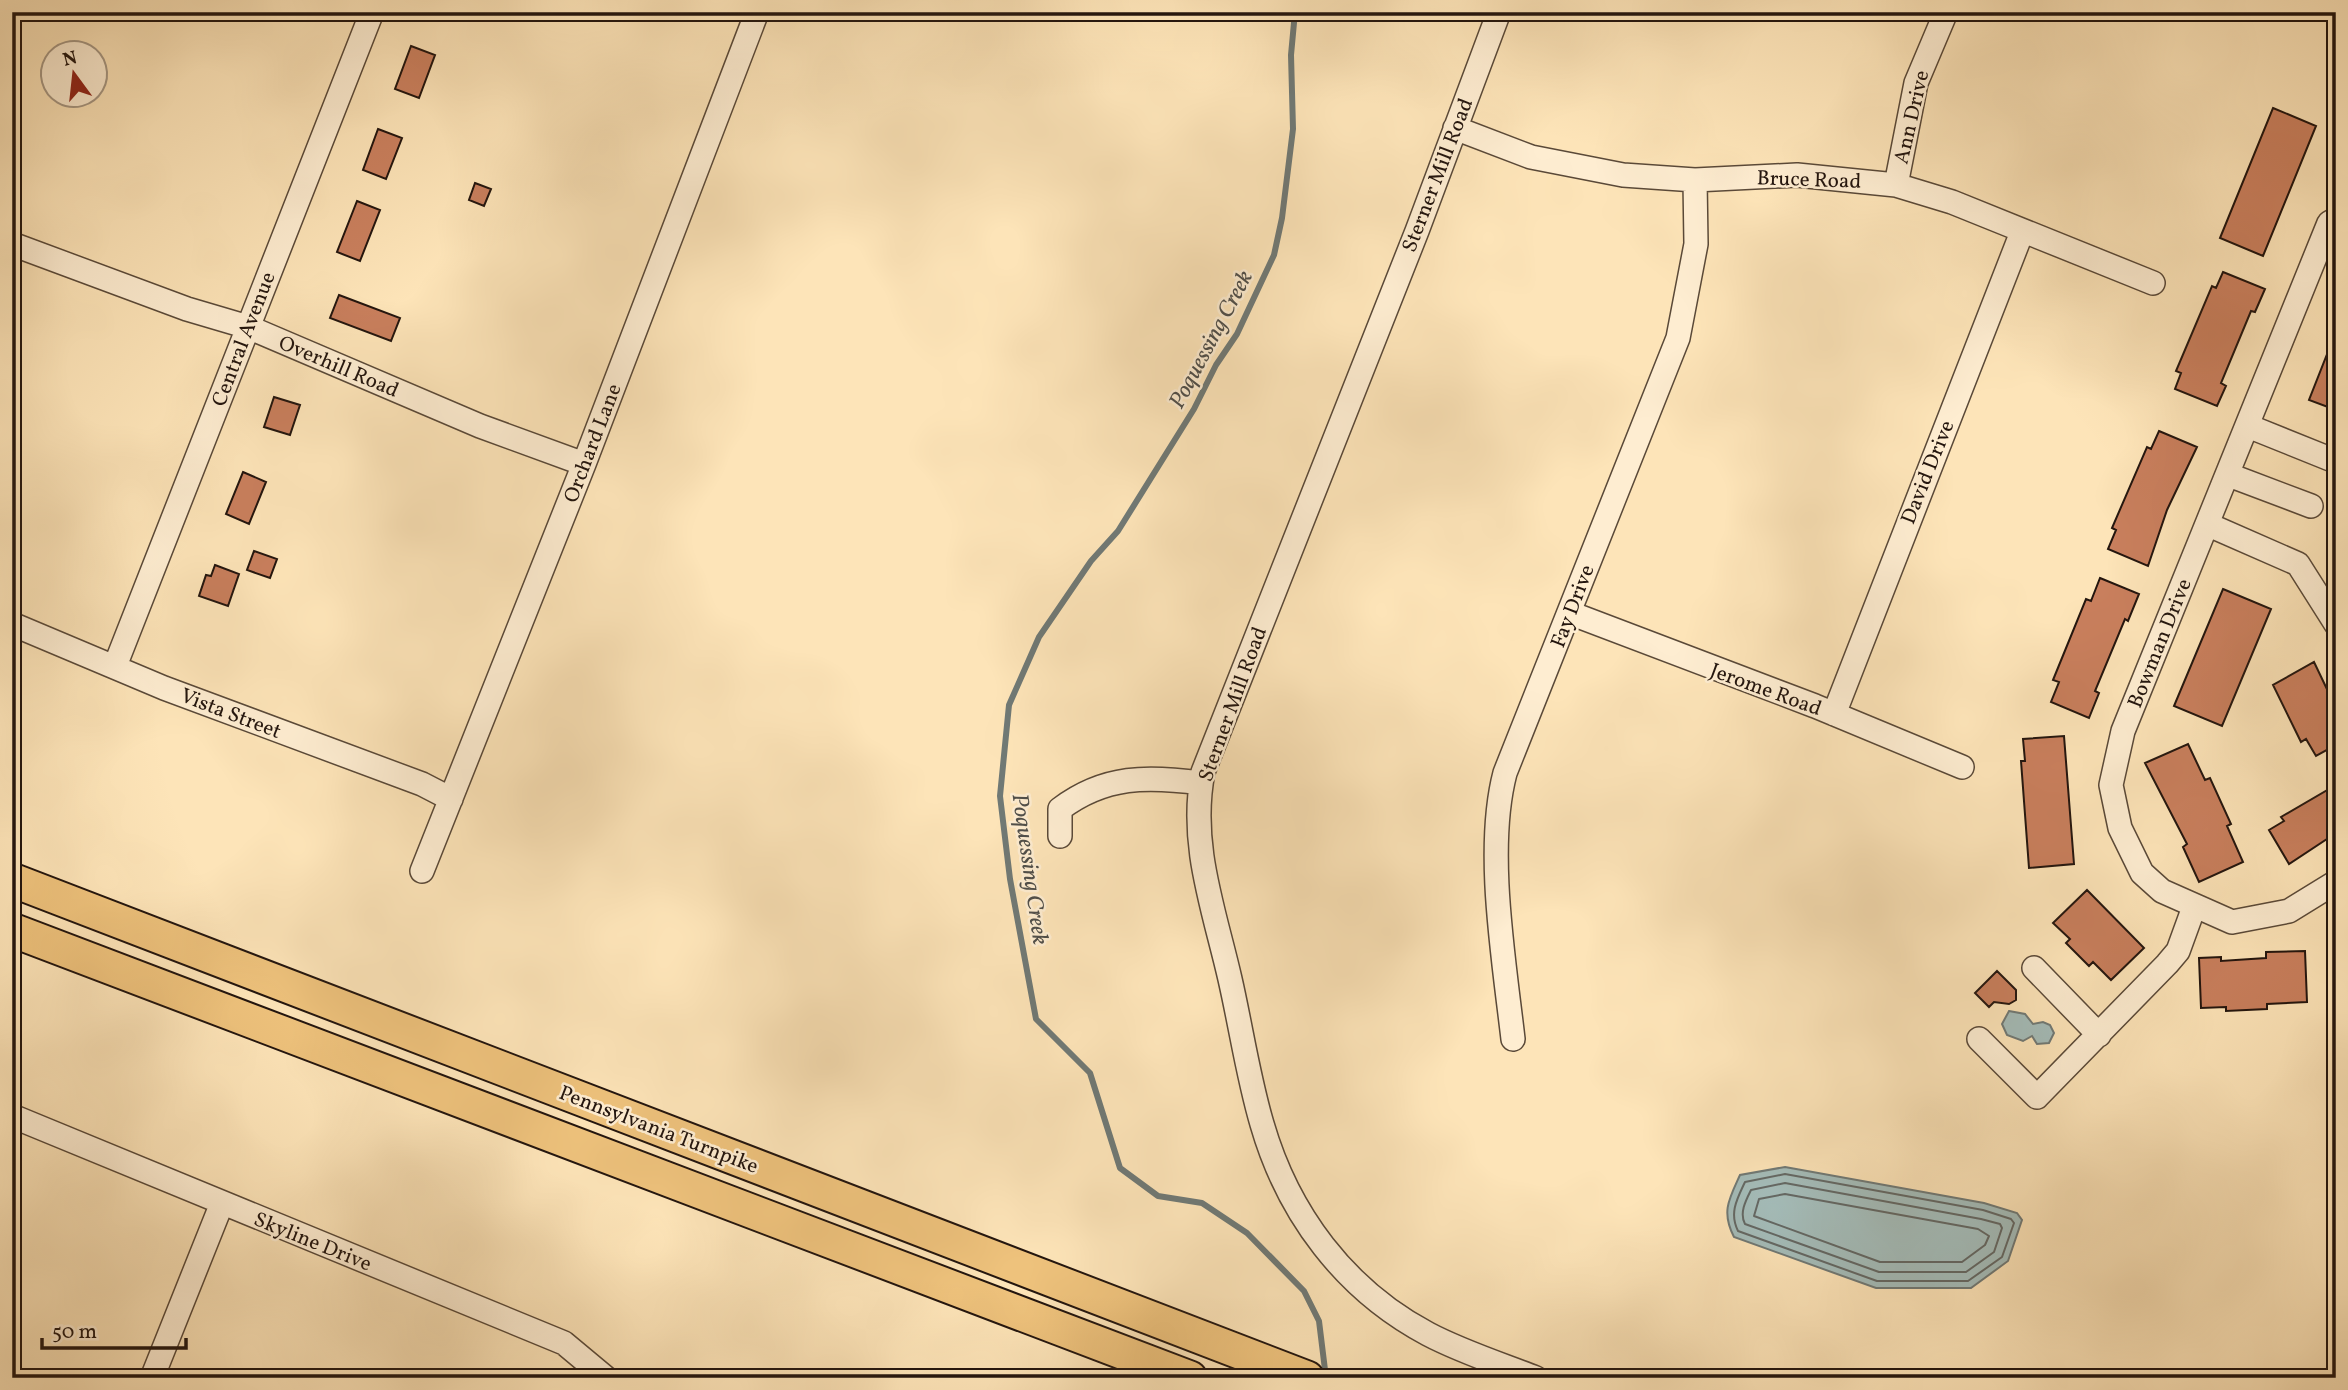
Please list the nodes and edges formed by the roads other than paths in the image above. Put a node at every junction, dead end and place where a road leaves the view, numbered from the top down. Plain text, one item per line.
1 (372, 12) edge
2 (757, 12) edge
3 (1499, 12) edge
4 (1946, 12) edge
5 (1455, 128) junction
6 (1695, 180) junction
7 (1896, 185) junction
8 (2336, 219) edge
9 (2022, 232) junction
10 (12, 244) edge
11 (2153, 283) dead end
12 (248, 327) junction
13 (2249, 426) junction
14 (2330, 458) dead end
15 (584, 464) junction
16 (2229, 475) junction
17 (2311, 506) dead end
18 (2209, 525) junction
19 (1570, 613) junction
20 (12, 624) edge
21 (2336, 624) edge
22 (115, 666) junction
23 (1834, 714) junction
24 (1962, 766) dead end
25 (1201, 783) junction
26 (451, 799) junction
27 (1060, 836) dead end
28 (422, 871) dead end
29 (12, 880) edge
30 (2336, 882) edge
31 (2194, 907) junction
32 (12, 930) edge
33 (2034, 968) dead end
34 (2099, 1035) junction
35 (1513, 1039) dead end
36 (1979, 1039) dead end
37 (12, 1116) edge
38 (222, 1203) junction
39 (152, 1378) edge
40 (606, 1378) edge
41 (1190, 1378) edge
42 (1307, 1378) edge
43 (1536, 1378) edge

1 - 12 street, Central Avenue
2 - 15 street, Orchard Lane
3 - 5 street, Sterner Mill Road
4 - 7 street, Ann Drive
5 - 6 street, Bruce Road
5 - 25 street, Sterner Mill Road
6 - 7 street, Bruce Road
6 - 19 street, Fay Drive
7 - 9 street, Bruce Road
8 - 13 street, Bowman Drive
9 - 11 street, Bruce Road
9 - 23 street, David Drive
10 - 12 street, Overhill Road
12 - 15 street, Overhill Road
12 - 22 street, Central Avenue
13 - 14 street
13 - 16 street, Bowman Drive
15 - 26 street, Orchard Lane
16 - 17 street
16 - 18 street, Bowman Drive
18 - 21 street
18 - 31 street, Bowman Drive
19 - 23 street, Jerome Road
19 - 35 street, Fay Drive
20 - 22 street, Vista Street
22 - 26 street, Vista Street
23 - 24 street, Jerome Road
25 - 27 street
25 - 43 street, Sterner Mill Road
26 - 28 street, Orchard Lane
29 - 42 highway, Pennsylvania Turnpike
30 - 31 street, Bowman Drive
31 - 34 street
32 - 41 highway, Pennsylvania Turnpike
33 - 34 street
34 - 36 street
37 - 38 street, Skyline Drive
38 - 39 street
38 - 40 street, Skyline Drive

